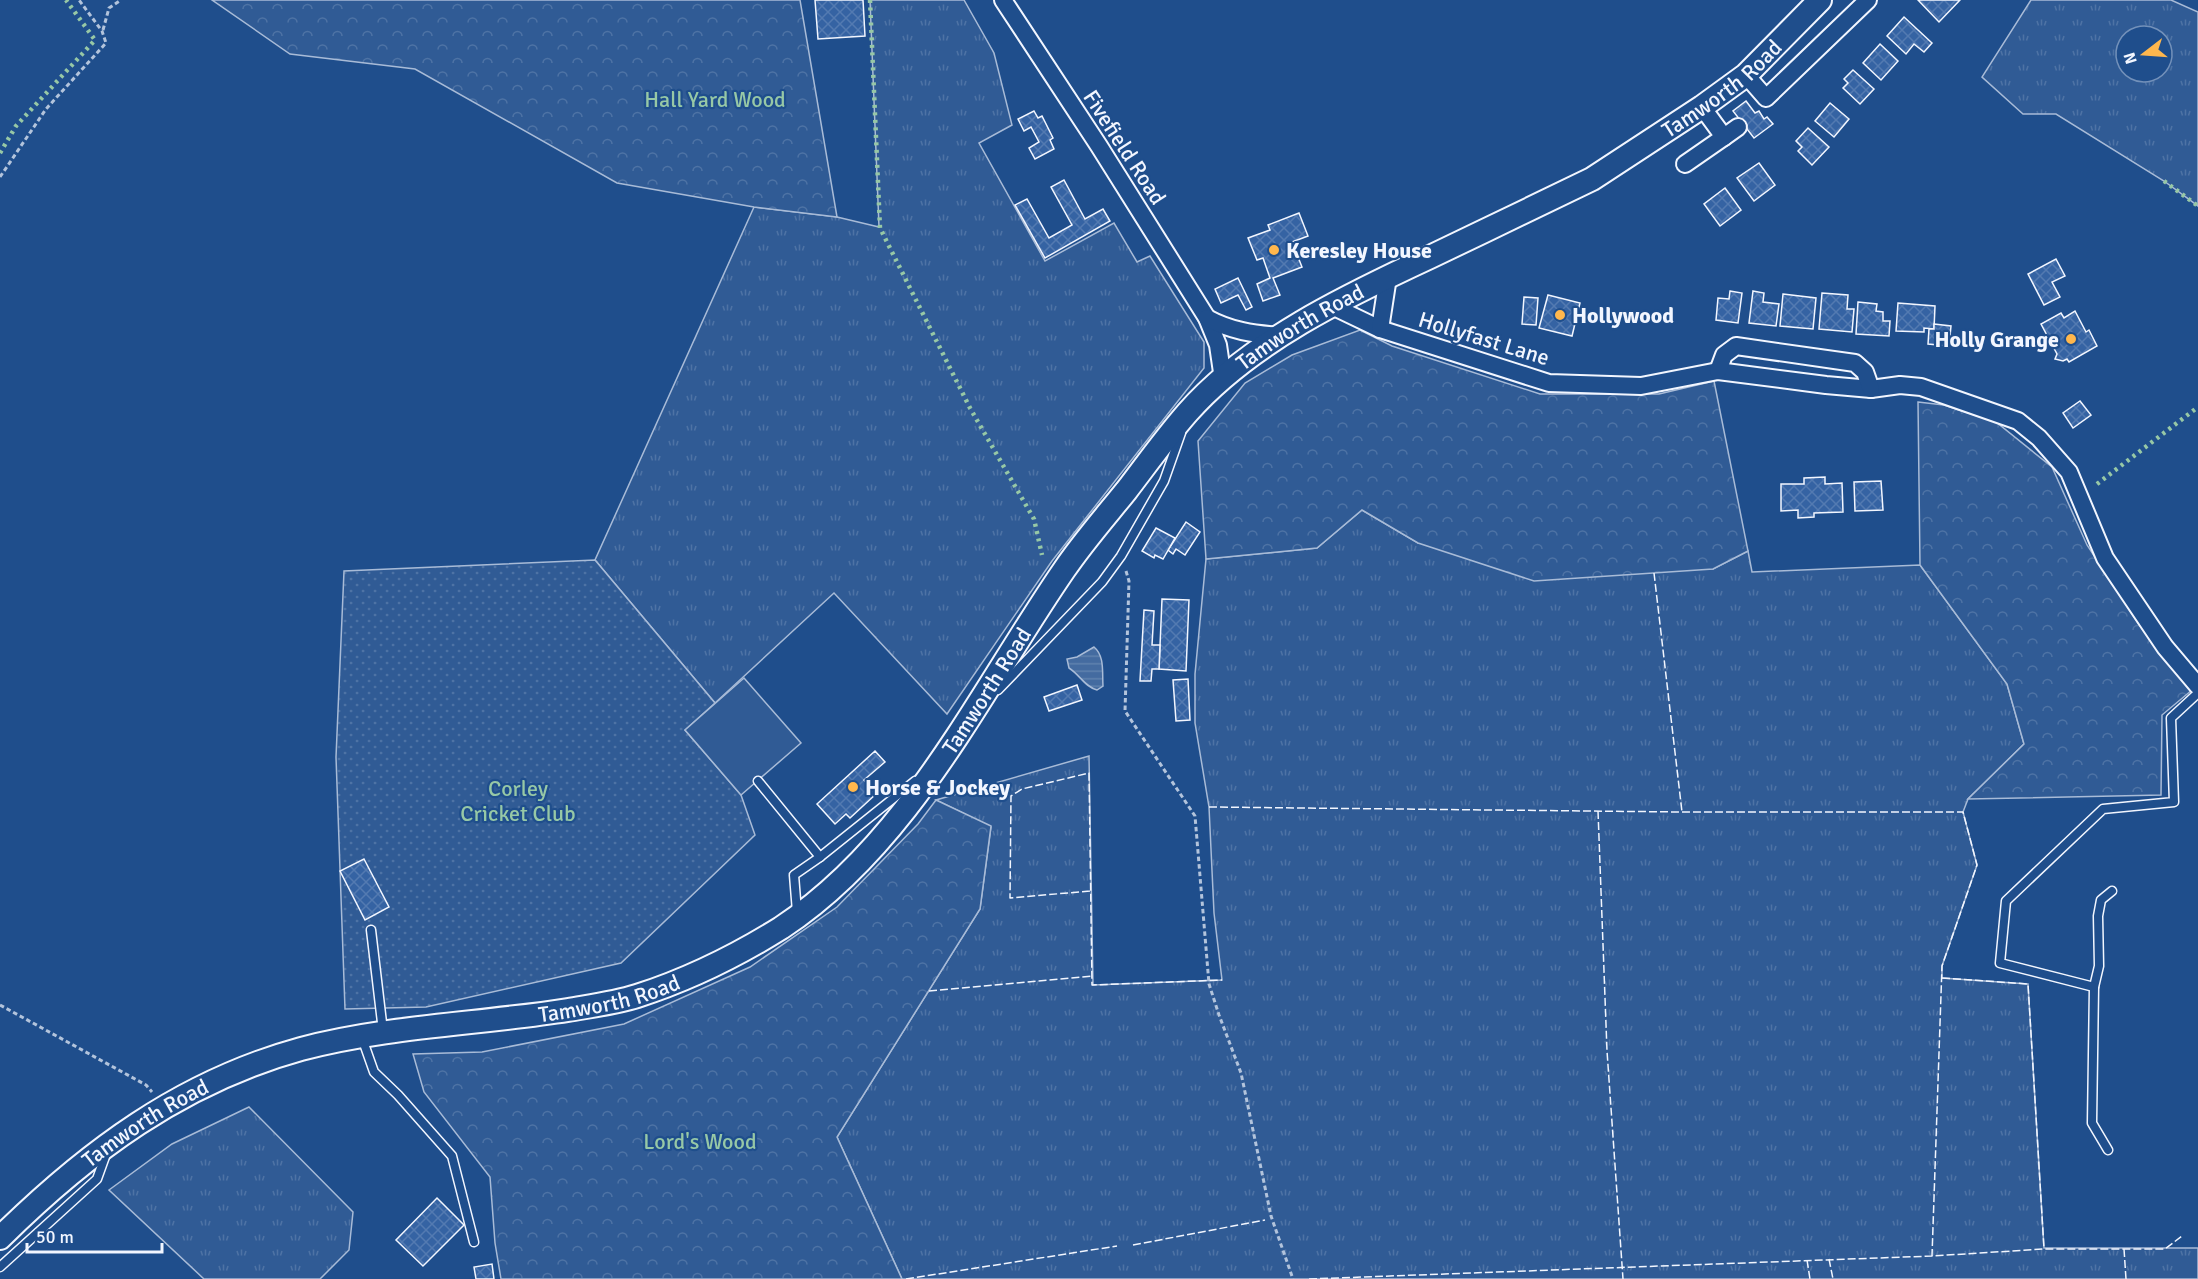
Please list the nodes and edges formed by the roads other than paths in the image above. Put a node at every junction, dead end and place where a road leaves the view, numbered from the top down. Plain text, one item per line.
1 (1003, 0) edge
2 (1820, 0) edge
3 (1868, 0) edge
4 (1746, 75) junction
5 (1702, 107) junction
6 (1685, 164) dead end
7 (1388, 277) junction
8 (1330, 305) junction
9 (1207, 318) junction
10 (1380, 329) junction
11 (1280, 336) junction
12 (1718, 370) junction
13 (1223, 379) junction
14 (1871, 389) junction
15 (1190, 410) junction
16 (2198, 686) edge
17 (2198, 693) edge
18 (965, 724) junction
19 (939, 762) junction
20 (758, 781) dead end
21 (820, 856) junction
22 (2112, 891) dead end
23 (798, 916) junction
24 (371, 930) dead end
25 (2094, 987) junction
26 (384, 1034) junction
27 (361, 1037) junction
28 (110, 1142) junction
29 (2108, 1150) dead end
30 (0, 1238) edge
31 (474, 1242) dead end
32 (0, 1267) edge

1 - 9 street, Fivefield Road
2 - 4 main road, Tamworth Road
3 - 4 street
4 - 5 main road, Tamworth Road
5 - 6 street
5 - 7 main road, Tamworth Road
7 - 8 main road, Tamworth Road
7 - 10 street
8 - 10 street, Hollyfast Lane
8 - 11 main road, Tamworth Road
9 - 11 street
9 - 13 street, Fivefield Road
10 - 12 street, Hollyfast Lane
11 - 13 main road, Tamworth Road
12 - 14 street, Hollyfast Lane
12 - 14 street
13 - 15 main road, Tamworth Road
14 - 16 street, Hollyfast Lane
15 - 18 main road, Tamworth Road
15 - 18 lane
17 - 25 lane
18 - 19 main road, Tamworth Road
19 - 21 lane
19 - 23 main road, Tamworth Road
20 - 21 lane
21 - 23 lane
22 - 25 lane
23 - 26 main road, Tamworth Road
24 - 26 lane
25 - 29 lane
26 - 27 main road, Tamworth Road
27 - 28 main road, Tamworth Road
27 - 31 lane
28 - 30 main road, Tamworth Road
28 - 32 lane

